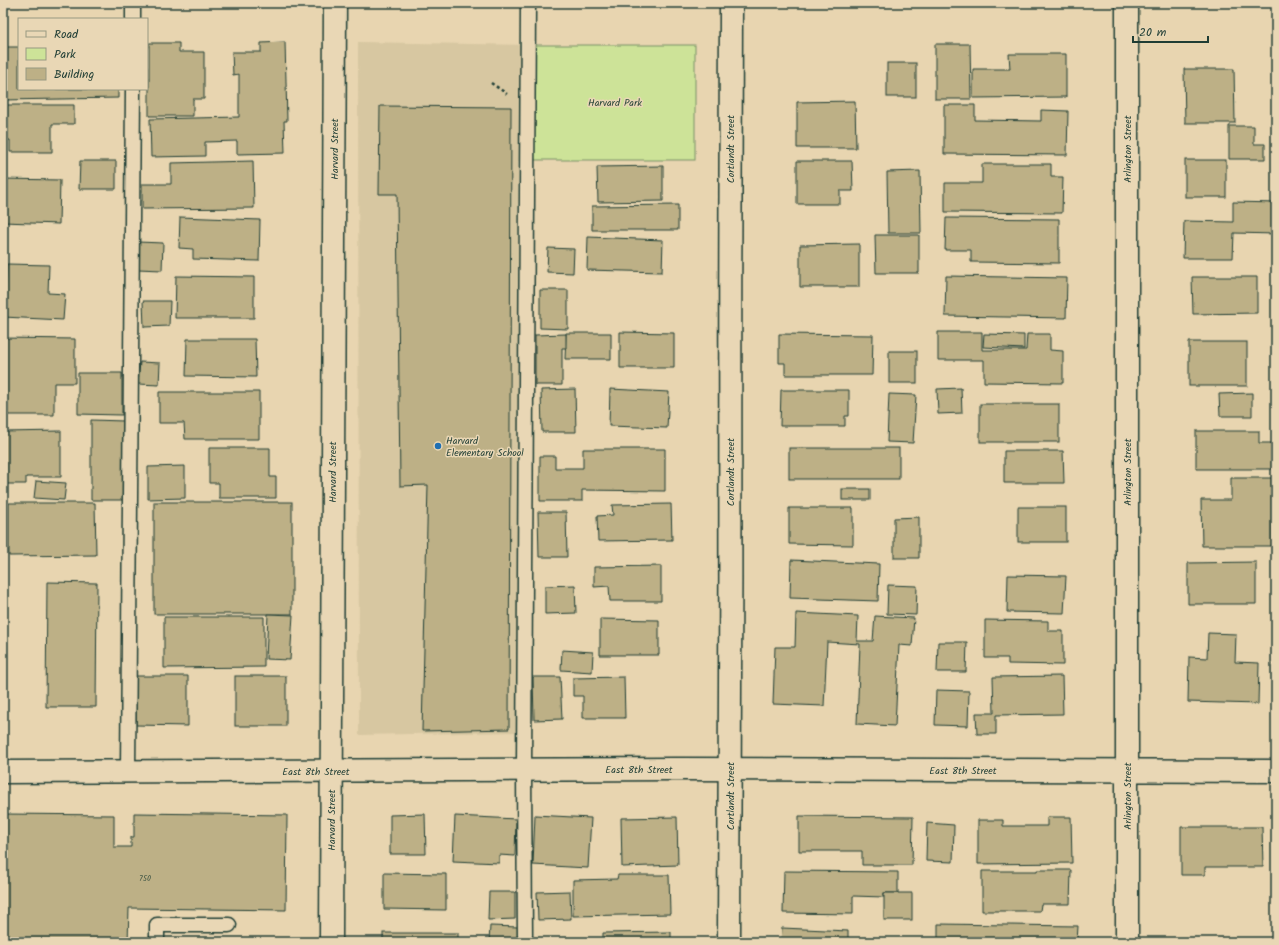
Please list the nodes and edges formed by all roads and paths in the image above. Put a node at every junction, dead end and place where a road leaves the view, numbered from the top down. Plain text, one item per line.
1 (134, 3) edge
2 (335, 3) edge
3 (528, 3) edge
4 (731, 3) edge
5 (1127, 3) edge
6 (133, 18) edge
7 (133, 90) edge
8 (731, 769) junction
9 (524, 770) junction
10 (1127, 770) junction
11 (331, 771) junction
12 (1276, 771) edge
13 (3, 772) edge
14 (128, 772) junction
15 (229, 925) dead end
16 (157, 942) edge
17 (331, 942) edge
18 (525, 942) edge
19 (729, 942) edge
20 (1127, 942) edge

1 - 6 lane
2 - 11 street, Harvard Street
3 - 9 lane
4 - 8 street, Cortlandt Street
5 - 10 street, Arlington Street
7 - 14 lane
8 - 9 street, East 8th Street
8 - 10 street, East 8th Street
8 - 19 street, Cortlandt Street
9 - 11 street, East 8th Street
9 - 18 lane
10 - 12 street, East 8th Street
10 - 20 street, Arlington Street
11 - 14 street, East 8th Street
11 - 17 street, Harvard Street
13 - 14 street, East 8th Street
15 - 16 lane

